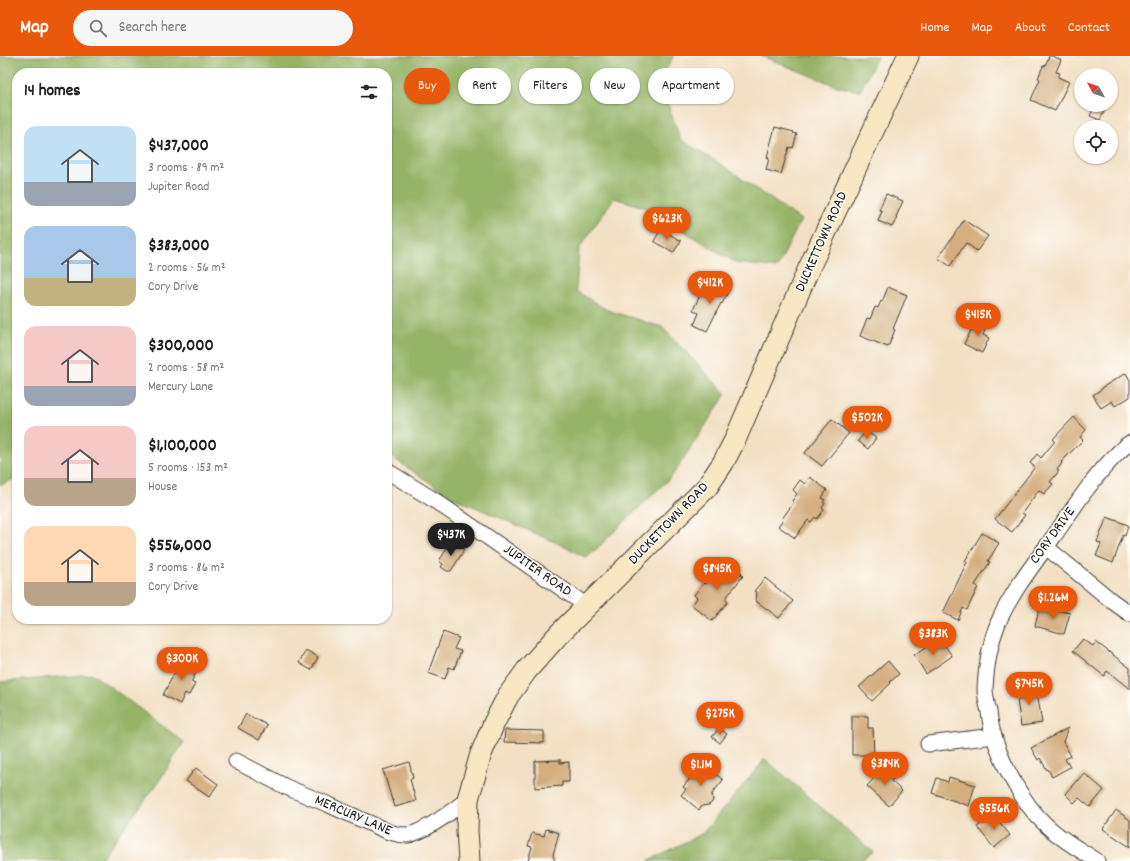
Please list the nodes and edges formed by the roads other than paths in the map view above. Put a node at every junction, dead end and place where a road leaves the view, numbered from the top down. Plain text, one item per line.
1 (908, 56) edge
2 (1130, 443) edge
3 (392, 474) edge
4 (1046, 548) junction
5 (587, 606) junction
6 (1130, 614) edge
7 (994, 736) junction
8 (928, 744) dead end
9 (236, 761) dead end
10 (468, 799) junction
11 (469, 861) edge
12 (1097, 861) edge

1 - 5 street, DUCKETTOWN ROAD
2 - 4 street, CORY DRIVE
3 - 5 street, JUPITER ROAD
4 - 6 street
4 - 7 street, CORY DRIVE
5 - 10 street, DUCKETTOWN ROAD
7 - 8 street
7 - 12 street, CORY DRIVE
9 - 10 street, MERCURY LANE
10 - 11 street, DUCKETTOWN ROAD

